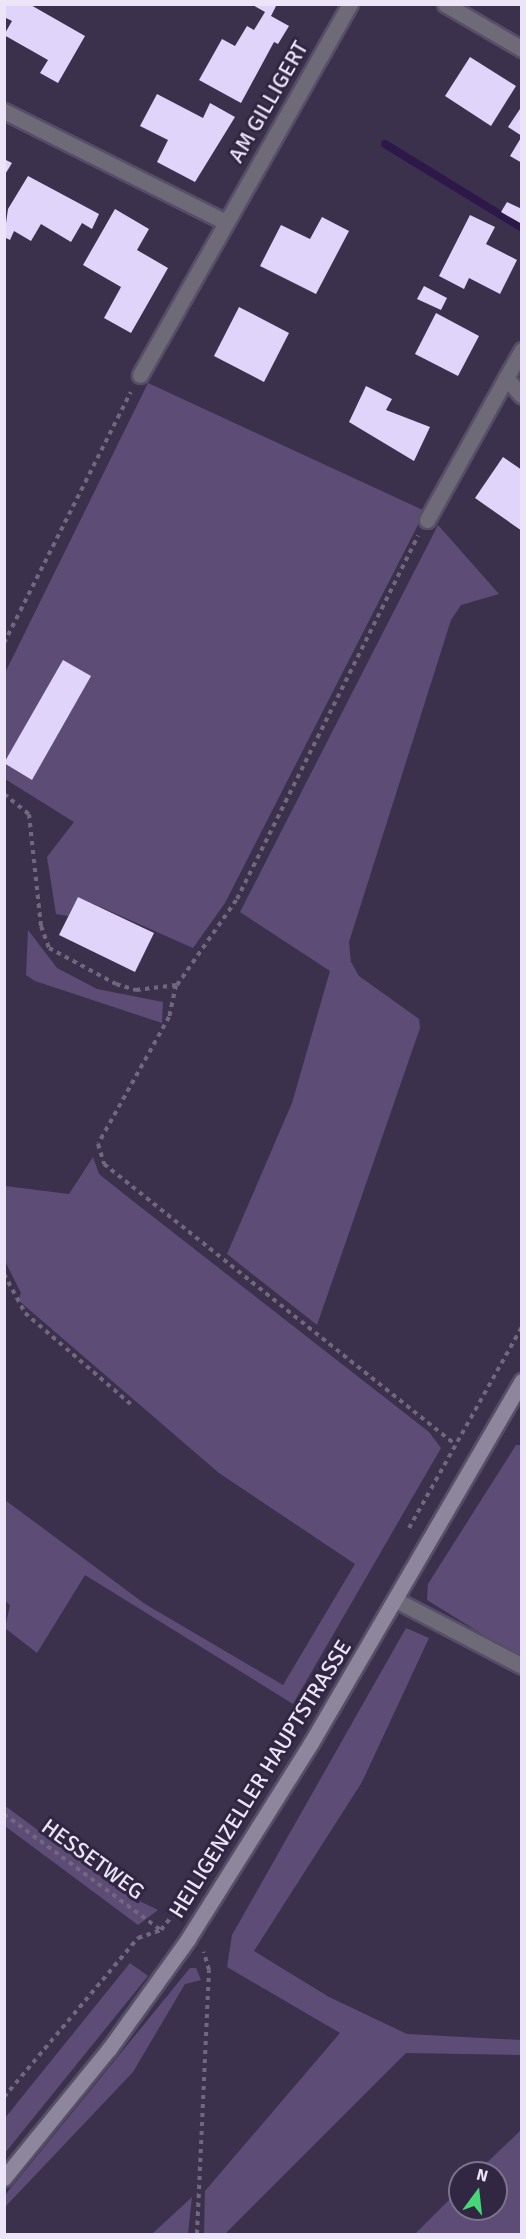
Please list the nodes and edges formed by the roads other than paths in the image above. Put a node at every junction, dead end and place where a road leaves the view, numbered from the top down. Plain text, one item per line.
1 (350, 4) edge
2 (446, 4) edge
3 (522, 49) edge
4 (4, 111) edge
5 (224, 221) junction
6 (522, 350) edge
7 (140, 375) road end
8 (506, 378) junction
9 (522, 396) edge
10 (427, 520) road end
11 (522, 1381) edge
12 (396, 1600) junction
13 (522, 1666) edge
14 (4, 2178) edge

1 - 5 street, AM GILLIGERT
2 - 3 street
4 - 5 street
5 - 7 street, AM GILLIGERT
6 - 8 street
8 - 9 street
8 - 10 street
11 - 12 street, HEILIGENZELLER HAUPTSTRASSE
12 - 13 street
12 - 14 street, HEILIGENZELLER HAUPTSTRASSE

